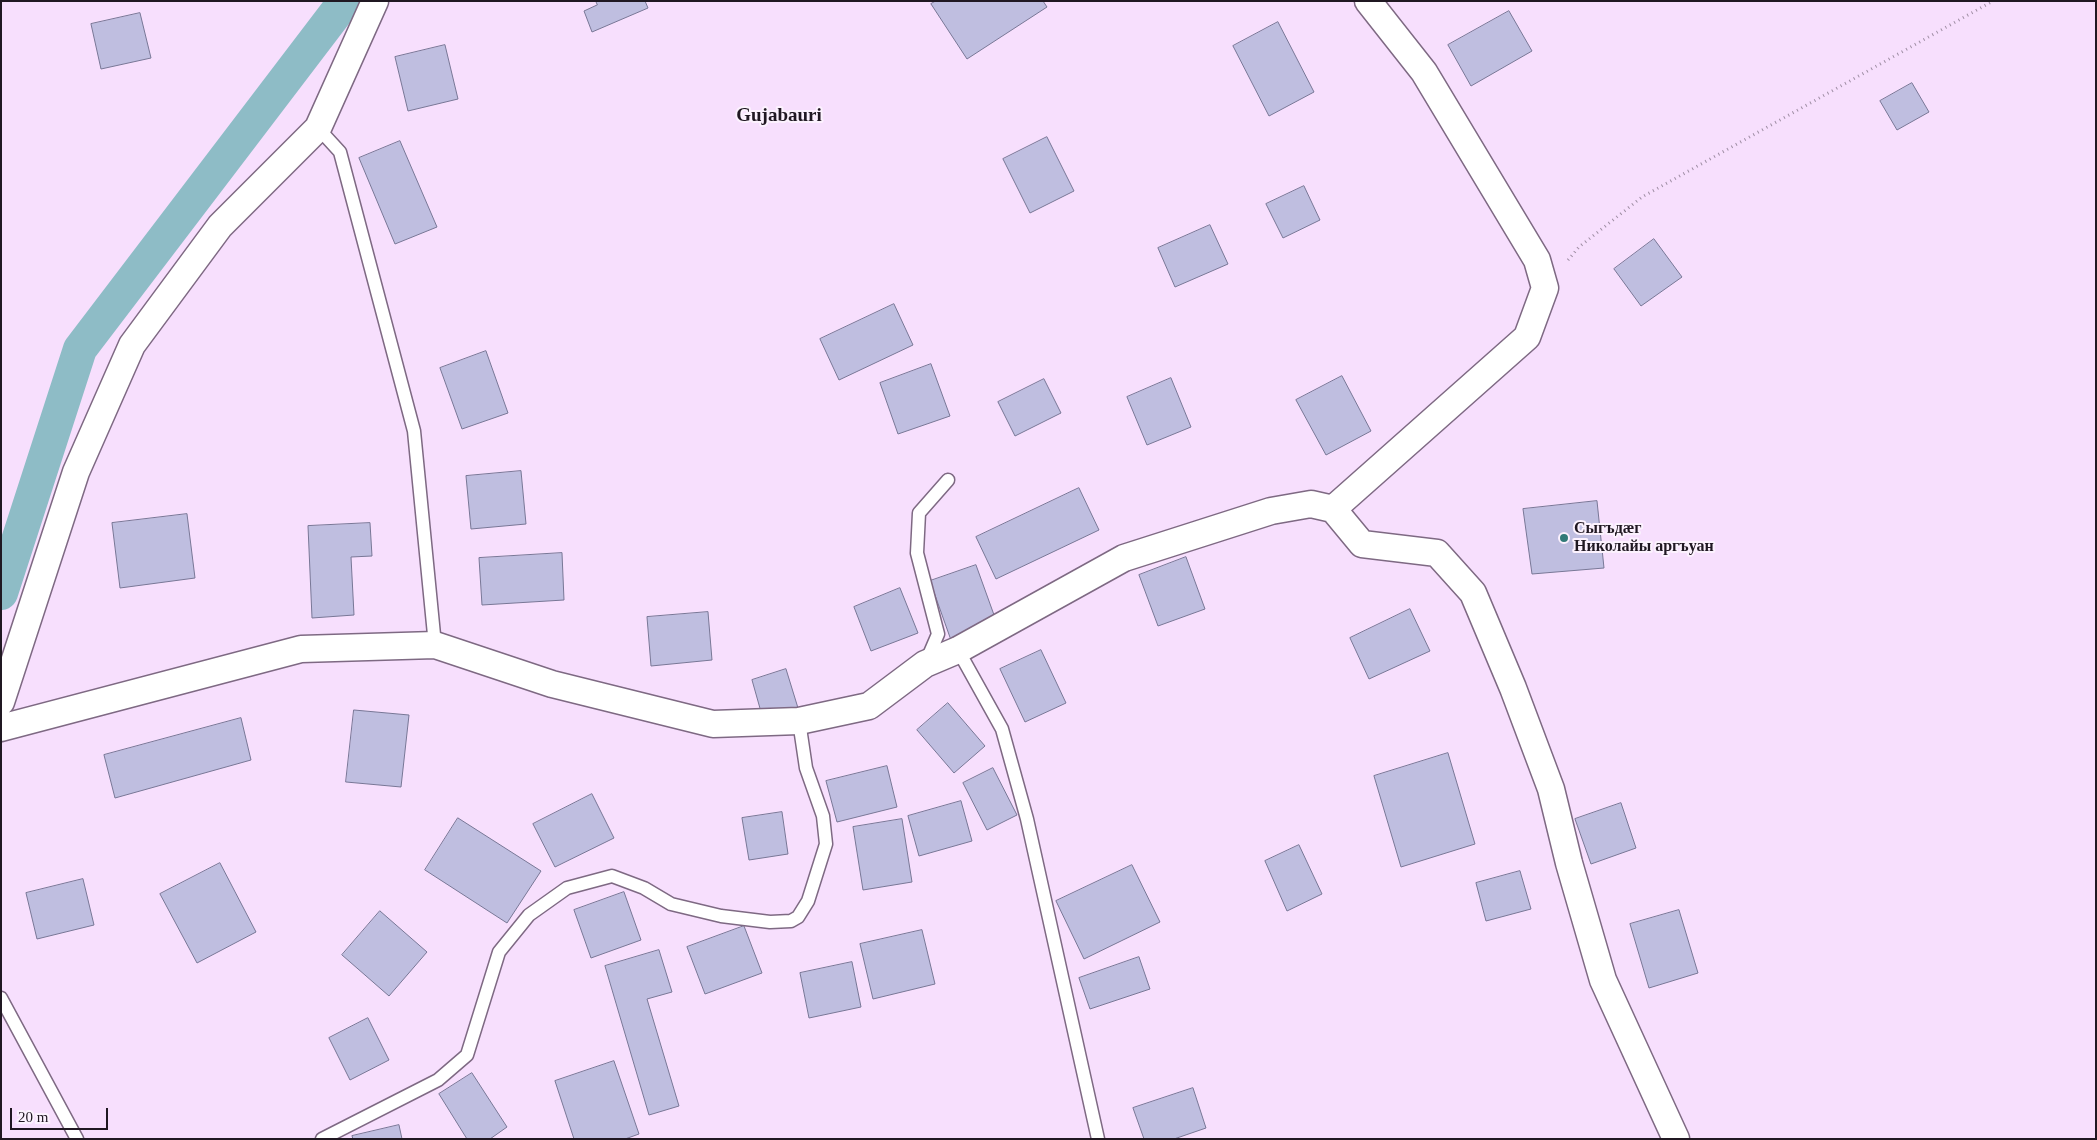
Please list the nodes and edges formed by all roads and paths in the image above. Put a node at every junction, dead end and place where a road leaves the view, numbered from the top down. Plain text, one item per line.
1 (375, 1) edge
2 (1368, 1) edge
3 (1993, 1) edge
4 (318, 128) junction
5 (1545, 288) junction
6 (948, 480) dead end
7 (1333, 508) junction
8 (435, 645) junction
9 (958, 650) junction
10 (925, 664) junction
11 (1, 702) edge
12 (799, 721) junction
13 (1, 728) edge
14 (1, 998) edge
15 (77, 1139) edge
16 (322, 1139) edge
17 (1098, 1139) edge
18 (1676, 1139) edge

1 - 4 street
2 - 5 street
3 - 5 path
4 - 8 lane
4 - 11 street
5 - 7 street
6 - 10 lane
7 - 9 street
7 - 18 street
8 - 12 street
8 - 13 street
9 - 10 street
9 - 17 lane
10 - 12 street
12 - 16 lane
14 - 15 lane

